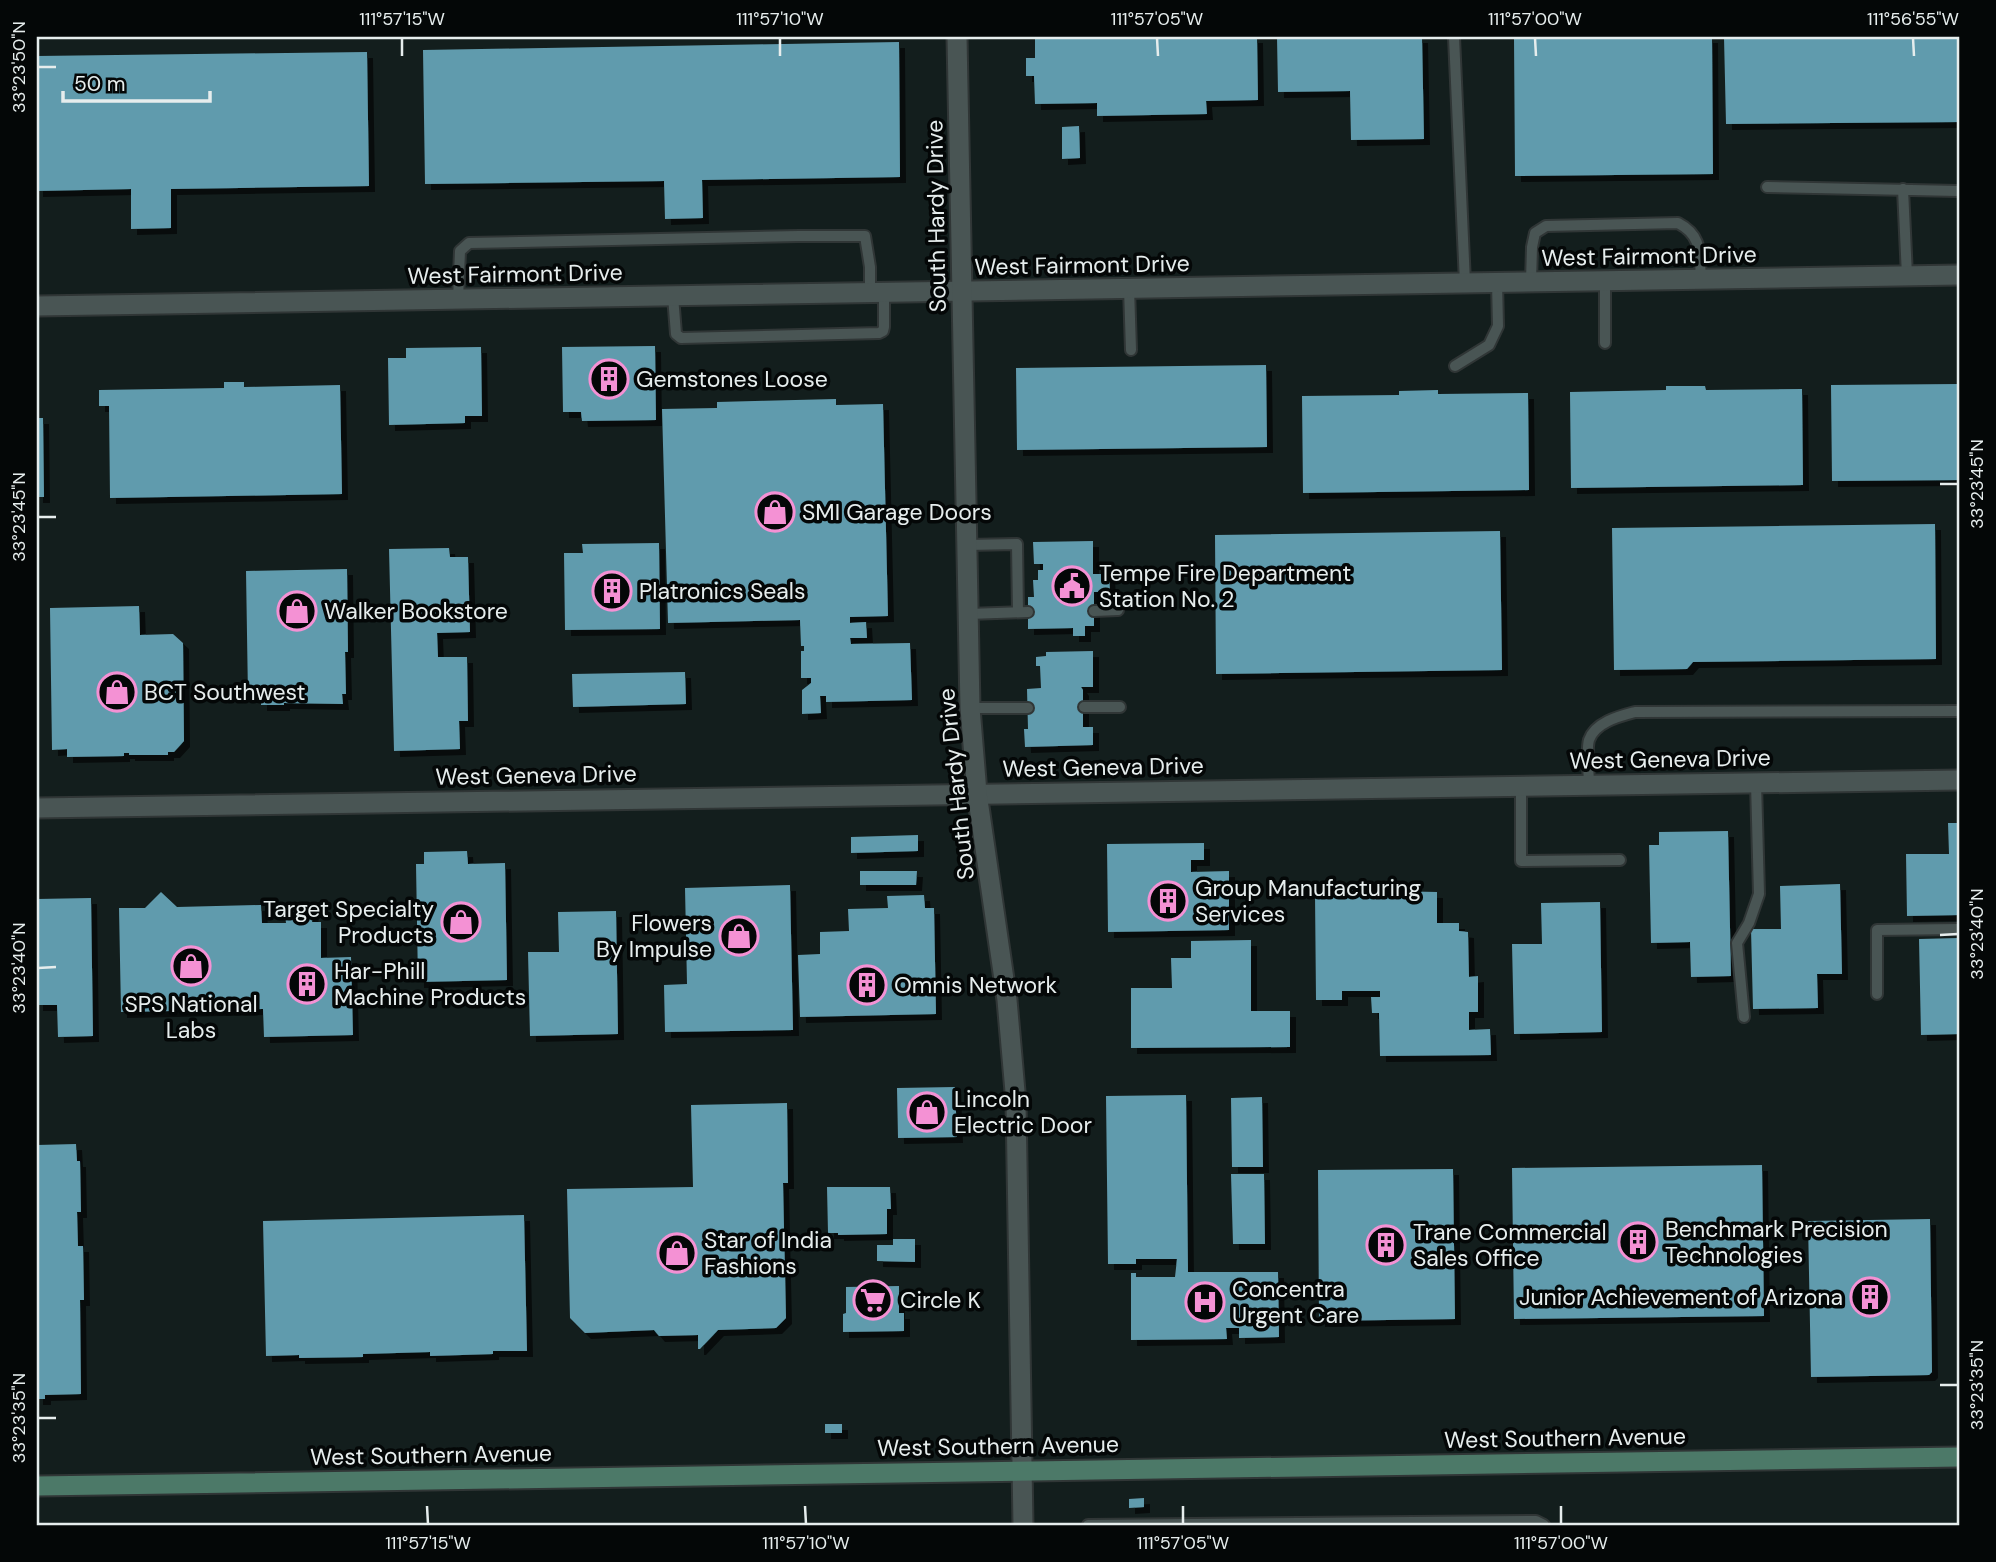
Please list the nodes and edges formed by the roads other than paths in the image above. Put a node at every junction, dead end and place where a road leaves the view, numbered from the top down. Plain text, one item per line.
1 (957, 37) edge
2 (1454, 37) edge
3 (1767, 187) dead end
4 (1903, 189) junction
5 (1959, 191) edge
6 (1959, 275) edge
7 (1907, 276) junction
8 (1701, 279) junction
9 (1605, 281) junction
10 (1497, 282) junction
11 (1531, 282) junction
12 (1465, 283) junction
13 (1129, 288) junction
14 (962, 291) junction
15 (877, 292) junction
16 (673, 296) junction
17 (458, 300) junction
18 (37, 306) edge
19 (1605, 343) dead end
20 (1131, 350) dead end
21 (1455, 366) dead end
22 (966, 545) junction
23 (1118, 610) dead end
24 (1094, 611) dead end
25 (968, 614) junction
26 (1084, 707) dead end
27 (1120, 707) dead end
28 (970, 708) junction
29 (1028, 708) dead end
30 (1959, 711) edge
31 (1959, 780) edge
32 (1756, 783) junction
33 (1589, 785) junction
34 (1521, 786) junction
35 (977, 793) junction
36 (37, 808) edge
37 (1620, 860) dead end
38 (1959, 929) edge
39 (1877, 993) dead end
40 (1744, 1017) dead end
41 (1959, 1457) edge
42 (1022, 1470) junction
43 (37, 1486) edge
44 (1023, 1525) edge
45 (1088, 1525) edge
46 (1163, 1525) edge
47 (1544, 1525) edge

1 - 14 street, South Hardy Drive
2 - 12 lane
3 - 4 lane
4 - 5 lane
4 - 7 lane
6 - 7 street, West Fairmont Drive
7 - 8 street, West Fairmont Drive
8 - 9 street, West Fairmont Drive
8 - 11 lane
9 - 11 street, West Fairmont Drive
9 - 19 lane
10 - 11 street, West Fairmont Drive
10 - 12 street, West Fairmont Drive
10 - 21 lane
12 - 13 street, West Fairmont Drive
13 - 14 street, West Fairmont Drive
13 - 20 lane
14 - 15 street, West Fairmont Drive
14 - 22 street, South Hardy Drive
15 - 16 street, West Fairmont Drive
15 - 16 lane
15 - 17 lane
16 - 17 street, West Fairmont Drive
17 - 18 street, West Fairmont Drive
22 - 25 street, South Hardy Drive
22 - 25 lane
23 - 24 lane
25 - 28 street, South Hardy Drive
26 - 27 lane
28 - 29 lane
28 - 35 street, South Hardy Drive
30 - 33 lane
31 - 32 street, West Geneva Drive
32 - 33 street, West Geneva Drive
32 - 40 lane
33 - 34 street, West Geneva Drive
34 - 35 street, West Geneva Drive
34 - 37 lane
35 - 36 street, West Geneva Drive
35 - 42 street, South Hardy Drive
38 - 39 lane
41 - 42 main road, West Southern Avenue
42 - 43 main road, West Southern Avenue
42 - 44 street, South Hardy Drive
45 - 46 lane
46 - 47 lane

